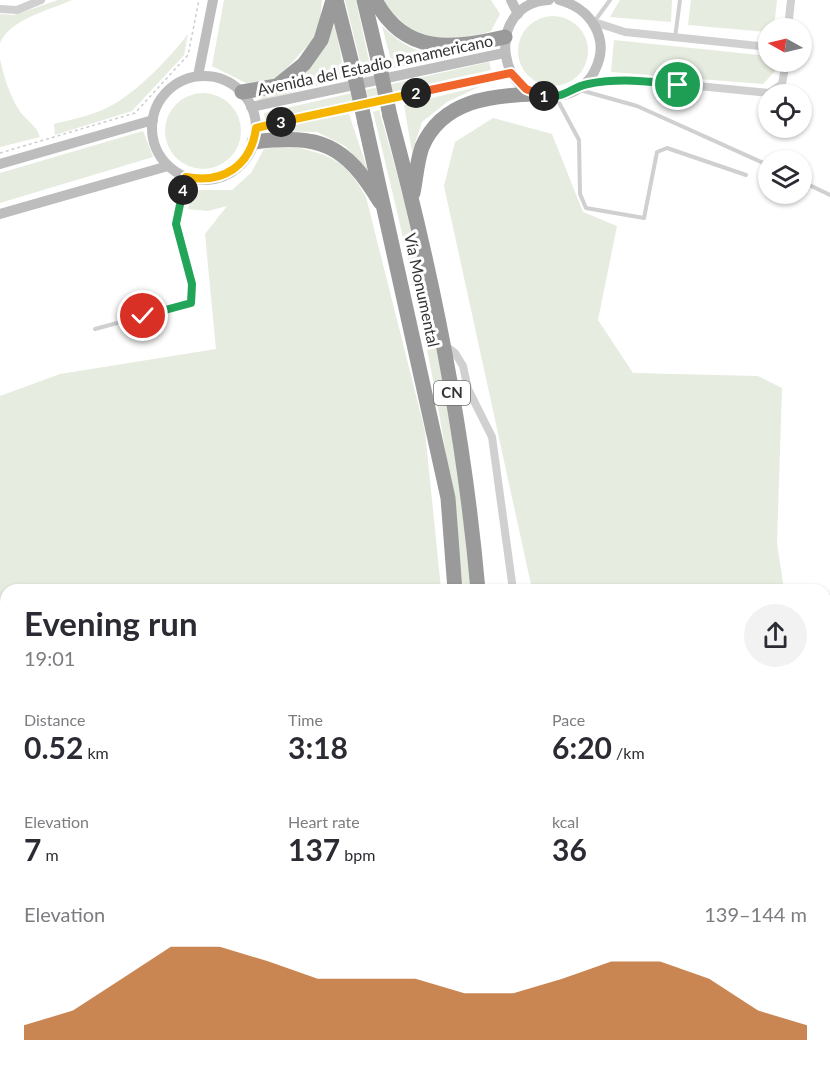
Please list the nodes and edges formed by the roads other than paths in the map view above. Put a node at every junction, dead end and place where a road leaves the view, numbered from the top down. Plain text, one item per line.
1 (41, 0) edge
2 (213, 0) edge
3 (335, 0) edge
4 (364, 0) edge
5 (375, 0) edge
6 (511, 0) edge
7 (549, 0) edge
8 (559, 0) edge
9 (610, 0) edge
10 (680, 0) edge
11 (791, 0) edge
12 (0, 9) edge
13 (518, 14) junction
14 (789, 18) edge
15 (594, 22) junction
16 (505, 37) junction
17 (675, 39) junction
18 (758, 46) edge
19 (504, 53) junction
20 (784, 72) edge
21 (511, 73) junction
22 (198, 76) junction
23 (581, 87) junction
24 (242, 92) junction
25 (537, 94) junction
26 (555, 97) junction
27 (251, 107) junction
28 (153, 120) junction
29 (255, 135) junction
30 (758, 160) edge
31 (0, 164) edge
32 (168, 166) junction
33 (746, 175) dead end
34 (186, 177) junction
35 (812, 186) edge
36 (830, 195) edge
37 (412, 199) junction
38 (0, 214) edge
39 (388, 218) junction
40 (95, 329) dead end
41 (442, 344) junction
42 (455, 584) edge
43 (477, 584) edge
44 (512, 584) edge

1 - 12 street
2 - 22 street
3 - 24 highway
3 - 39 highway, Vía Monumental / CN, bridge
4 - 37 highway, Vía Monumental / CN, bridge
5 - 16 highway
6 - 13 street
7 - 13 street
8 - 15 street
9 - 15 lane
10 - 17 lane
11 - 14 street
13 - 16 street
15 - 17 street
15 - 23 street
16 - 19 street
17 - 18 street
19 - 21 street
19 - 27 street, Avenida del Estadio Panamericano
20 - 23 street
21 - 25 street
21 - 29 street
22 - 24 street
22 - 28 street
23 - 26 street
23 - 30 lane
24 - 27 street
25 - 26 street
25 - 37 highway
26 - 33 lane
27 - 29 street
28 - 31 street
28 - 32 street
29 - 34 street
29 - 39 highway
32 - 34 street
32 - 38 street
34 - 40 lane
35 - 36 lane
37 - 41 highway, Vía Monumental / CN
39 - 42 highway, Vía Monumental / CN
41 - 43 highway, Vía Monumental / CN
41 - 44 street

